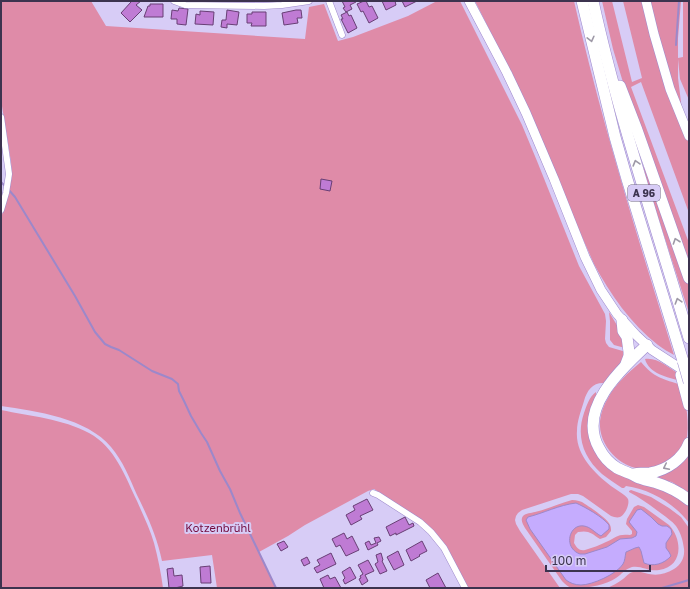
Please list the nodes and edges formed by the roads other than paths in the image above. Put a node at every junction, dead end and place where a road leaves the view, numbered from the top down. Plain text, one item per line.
1 (174, 1) edge
2 (309, 1) edge
3 (329, 1) edge
4 (469, 1) edge
5 (582, 1) edge
6 (593, 1) edge
7 (646, 1) edge
8 (342, 35) dead end
9 (603, 47) junction
10 (1, 117) edge
11 (689, 136) edge
12 (1, 210) edge
13 (689, 278) edge
14 (622, 320) junction
15 (689, 338) edge
16 (647, 345) junction
17 (682, 356) junction
18 (625, 367) junction
19 (689, 374) edge
20 (689, 382) edge
21 (688, 400) edge
22 (689, 443) edge
23 (633, 474) junction
24 (373, 493) dead end
25 (689, 500) edge
26 (465, 588) edge

1 - 2 street
3 - 8 street
4 - 14 street
5 -> 17 highway, A 96
6 - 9 highway, A 96
7 - 11 street
13 -> 9 highway, A 96
15 -> 9 highway, A 96
10 - 12 street
14 - 16 street
14 - 18 highway
16 - 18 highway
16 - 19 street
17 - 20 highway, A 96, bridge
17 - 21 highway
18 - 23 highway
22 -> 23 highway
23 - 25 highway
24 - 26 street

